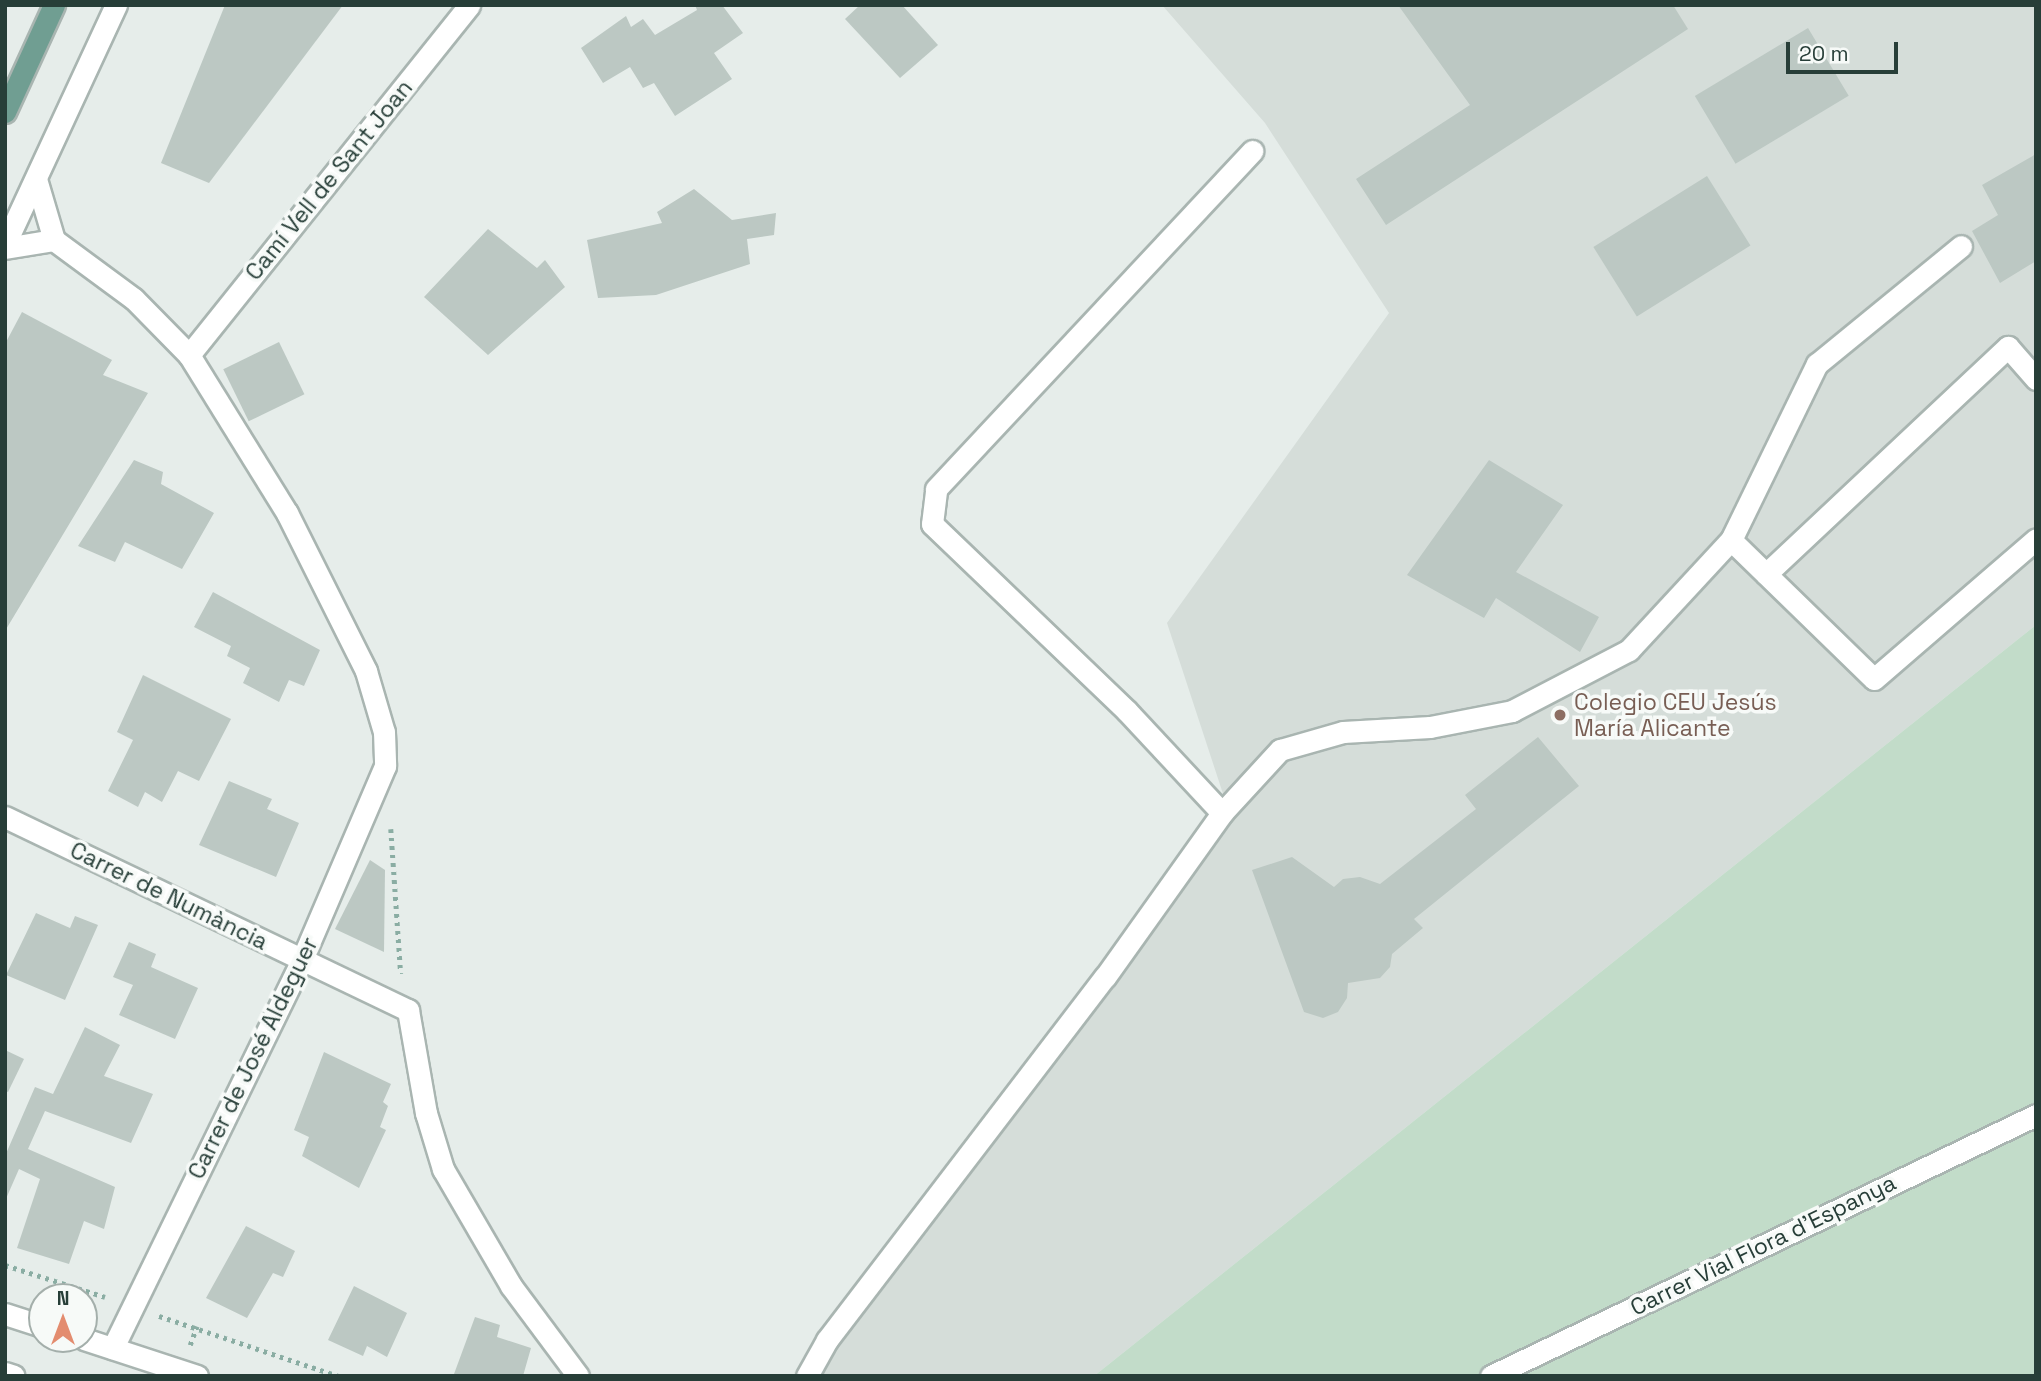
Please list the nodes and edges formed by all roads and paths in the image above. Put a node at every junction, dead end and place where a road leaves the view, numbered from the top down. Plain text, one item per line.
1 (54, 5) edge
2 (116, 5) edge
3 (469, 5) edge
4 (5, 112) edge
5 (1252, 151) dead end
6 (36, 179) junction
7 (54, 240) junction
8 (5, 246) edge
9 (1961, 246) dead end
10 (189, 355) junction
11 (2036, 379) edge
12 (2036, 539) edge
13 (1731, 540) junction
14 (1766, 573) junction
15 (1222, 813) junction
16 (5, 817) edge
17 (391, 821) dead end
18 (302, 960) junction
19 (408, 1010) junction
20 (2036, 1115) edge
21 (5, 1265) edge
22 (134, 1306) junction
23 (5, 1314) edge
24 (28, 1321) edge
25 (98, 1343) edge
26 (113, 1348) junction
27 (5, 1373) edge
28 (14, 1376) edge
29 (197, 1376) edge
30 (338, 1376) edge
31 (578, 1376) edge
32 (807, 1376) edge
33 (1491, 1376) edge

1 - 4 main road
2 - 6 street
3 - 10 street, Camí Vell de Sant Joan
5 - 15 street
6 - 7 street
6 - 8 street
7 - 8 street
7 - 10 street
9 - 13 street
10 - 18 street, Carrer de José Aldeguer
11 - 14 street
12 - 14 street
13 - 14 street
13 - 15 street
15 - 32 street
16 - 18 street, Carrer de Numància
17 - 19 path
18 - 19 street, Carrer de Numància
18 - 22 street, Carrer de José Aldeguer
19 - 31 street
20 - 33 street, Carrer Vial Flora d'Espanya
21 - 22 path
22 - 26 street, Carrer de José Aldeguer
22 - 30 path
23 - 24 street
25 - 26 street
26 - 29 street
27 - 28 street

